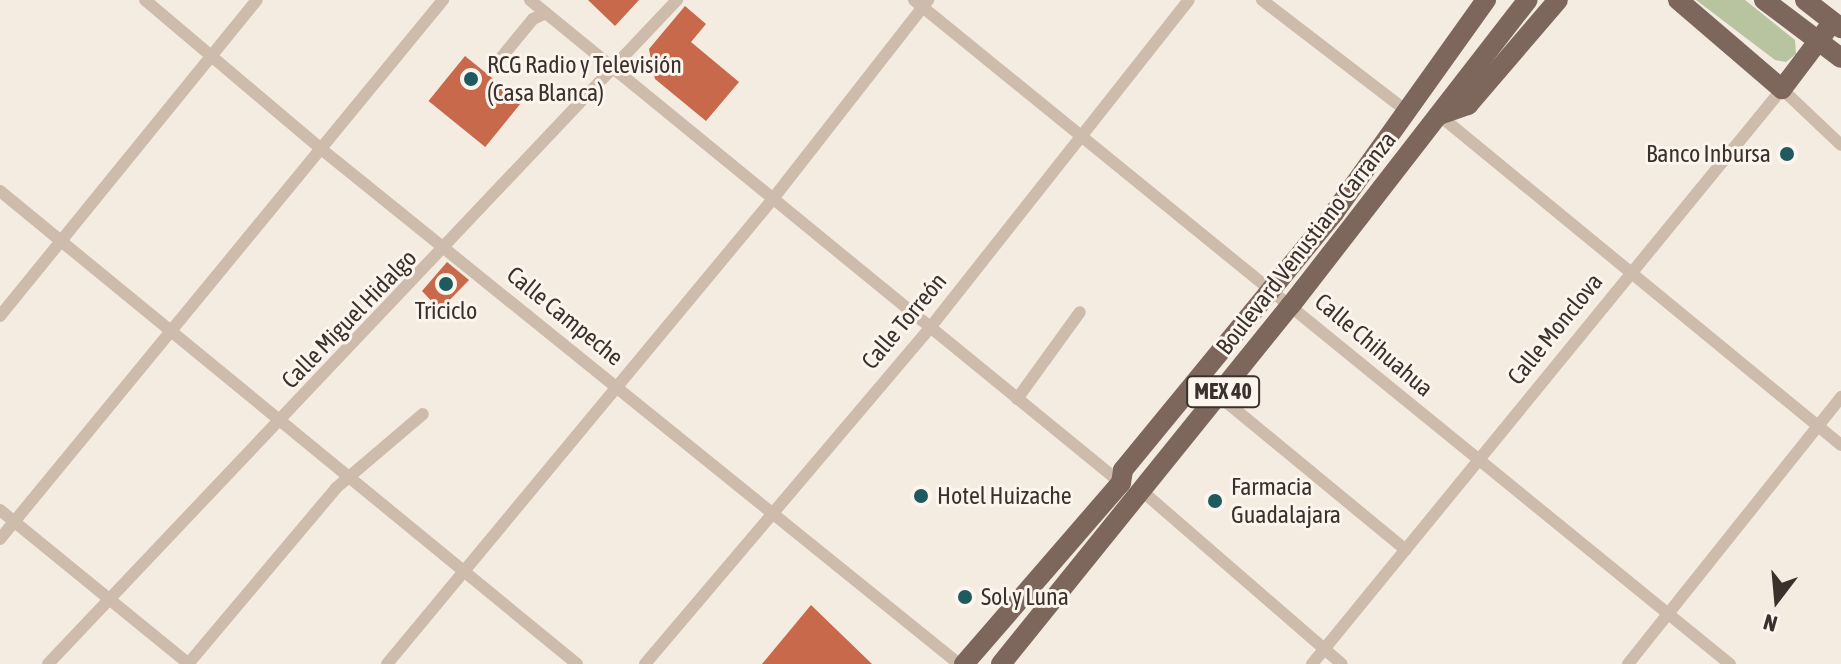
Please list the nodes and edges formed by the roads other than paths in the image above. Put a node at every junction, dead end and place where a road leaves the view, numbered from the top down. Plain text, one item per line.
1 (145, 0) edge
2 (257, 0) edge
3 (443, 0) edge
4 (530, 0) edge
5 (677, 0) edge
6 (1189, 0) edge
7 (1262, 0) edge
8 (1486, 0) edge
9 (1528, 0) edge
10 (1558, 0) edge
11 (1678, 0) edge
12 (1764, 0) edge
13 (1805, 0) edge
14 (922, 2) edge
15 (546, 13) junction
16 (1838, 21) edge
17 (1818, 43) junction
18 (210, 57) junction
19 (1841, 58) edge
20 (500, 59) dead end
21 (615, 71) junction
22 (1782, 89) junction
23 (1404, 109) junction
24 (1439, 115) junction
25 (1080, 135) junction
26 (1841, 145) edge
27 (320, 148) junction
28 (0, 191) edge
29 (772, 200) junction
30 (64, 241) junction
31 (447, 249) junction
32 (1634, 274) junction
33 (1272, 290) junction
34 (1291, 305) junction
35 (1080, 312) dead end
36 (0, 316) edge
37 (929, 329) junction
38 (171, 330) junction
39 (616, 386) junction
40 (1219, 396) junction
41 (1841, 397) edge
42 (1017, 399) junction
43 (423, 414) dead end
44 (281, 422) junction
45 (1816, 426) junction
46 (1841, 445) edge
47 (1480, 462) junction
48 (347, 479) junction
49 (1121, 483) junction
50 (1142, 491) junction
51 (772, 509) junction
52 (0, 510) edge
53 (14, 521) junction
54 (0, 539) edge
55 (1406, 550) junction
56 (465, 571) junction
57 (108, 598) junction
58 (1670, 614) junction
59 (1324, 650) junction
60 (48, 664) edge
61 (189, 664) edge
62 (387, 664) edge
63 (577, 664) edge
64 (645, 664) edge
65 (961, 664) edge
66 (1001, 664) edge
67 (1312, 664) edge
68 (1342, 664) edge
69 (1628, 664) edge
70 (1730, 664) edge

1 - 18 street, Calle Campeche
2 - 18 street
3 - 27 street
4 - 15 street
5 - 21 street, Calle Miguel Hidalgo
6 - 25 street, Calle Torreón
7 - 23 street
8 - 23 main road, Boulevard Venustiano Carranza / MEX 40
9 - 24 main road, Boulevard Venustiano Carranza
10 - 24 main road, MEX 40
11 - 22 main road
12 - 17 main road
13 - 16 main road
14 - 25 street, Calle Chihuahua
14 - 29 street
15 - 20 street
15 - 21 street
16 - 17 main road, Calle Monclova
17 - 19 main road
17 - 22 main road, Calle Monclova
18 - 27 street, Calle Campeche
18 - 30 street
21 - 29 street
21 - 31 street, Calle Miguel Hidalgo
22 - 26 street
22 - 32 street, Calle Monclova
23 - 33 main road, Boulevard Venustiano Carranza / MEX 40
24 - 32 street
24 - 34 main road, Boulevard Venustiano Carranza / MEX 40
25 - 33 street, Calle Chihuahua
25 - 37 street, Calle Torreón
27 - 31 street, Calle Campeche
27 - 38 street
28 - 30 street
29 - 37 street
29 - 39 street
30 - 36 street
30 - 38 street
31 - 39 street, Calle Campeche
31 - 44 street, Calle Miguel Hidalgo
32 - 45 street
32 - 47 street, Calle Monclova
33 - 34 street, Calle Chihuahua
33 - 49 main road, Boulevard Venustiano Carranza / MEX 40
34 - 40 main road, Boulevard Venustiano Carranza / MEX 40
34 - 47 street, Calle Chihuahua
35 - 42 street
37 - 42 street
37 - 51 street, Calle Torreón
38 - 44 street
38 - 53 street
39 - 51 street, Calle Campeche
39 - 56 street
40 - 50 main road, Boulevard Venustiano Carranza / MEX 40
40 - 55 street
41 - 45 street
42 - 49 street
43 - 48 street
44 - 48 street
44 - 57 street, Calle Miguel Hidalgo
45 - 46 street
45 - 58 street
47 - 55 street, Calle Monclova
47 - 58 street, Calle Chihuahua
48 - 56 street
48 - 61 street
49 - 65 main road, Boulevard Venustiano Carranza / MEX 40
50 - 59 street
50 - 66 main road, Boulevard Venustiano Carranza / MEX 40
51 - 64 street, Calle Torreón
51 - 65 street, Calle Campeche
52 - 53 street
53 - 54 street
53 - 57 street
55 - 59 street, Calle Monclova
56 - 62 street
56 - 63 street
57 - 60 street, Calle Miguel Hidalgo
57 - 61 street
58 - 69 street
58 - 70 street, Calle Chihuahua
59 - 67 street, Calle Monclova
59 - 68 street

